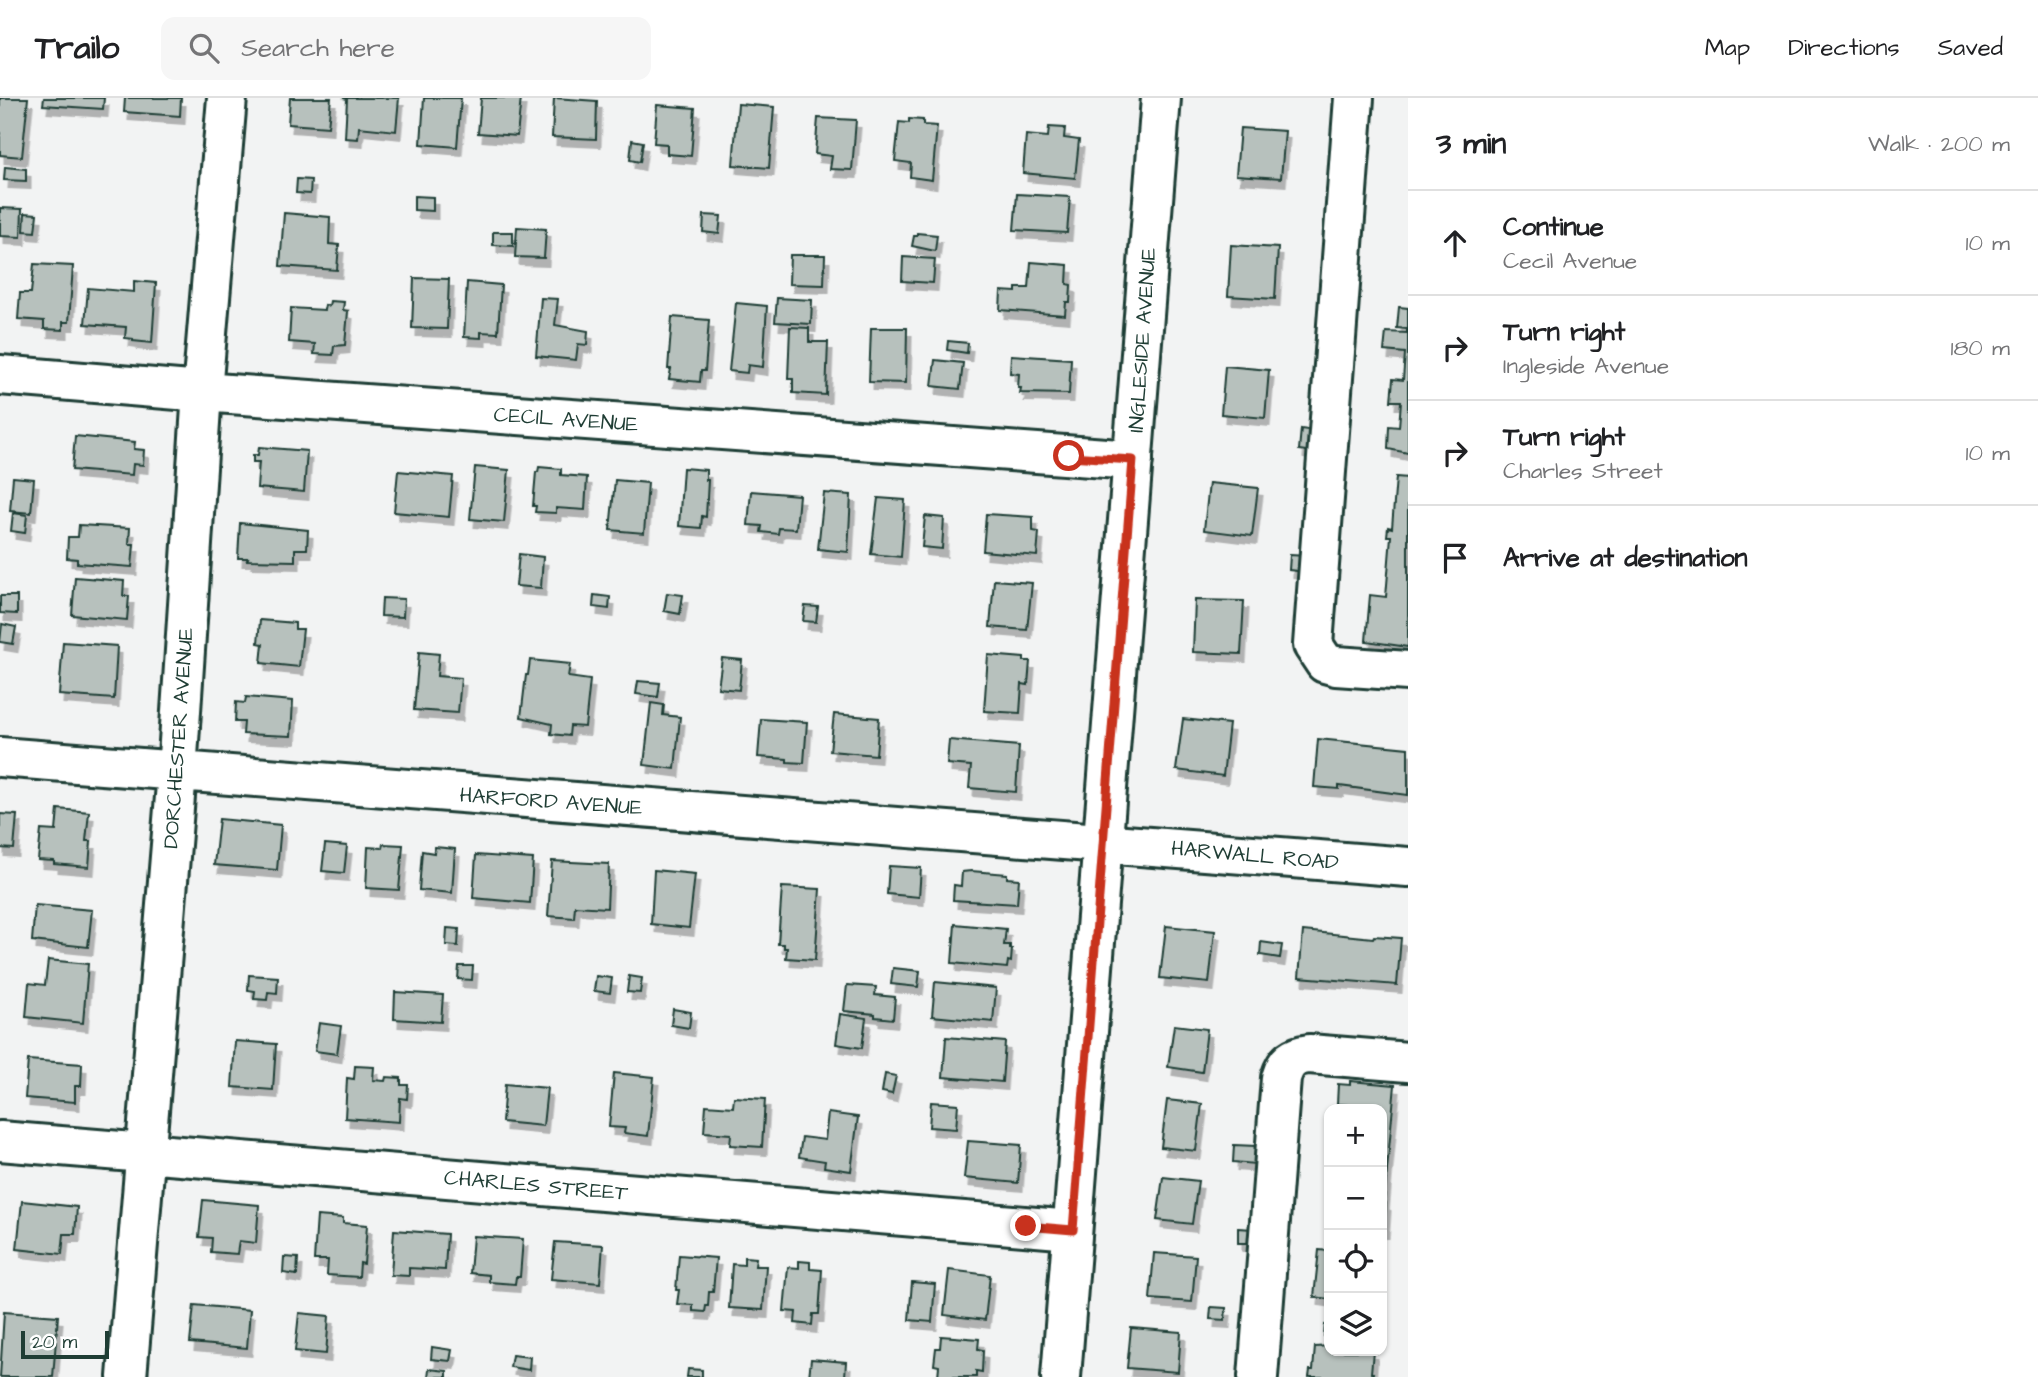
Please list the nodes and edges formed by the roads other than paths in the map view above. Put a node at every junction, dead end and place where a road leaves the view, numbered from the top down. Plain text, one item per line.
1 (227, 98) edge
2 (1161, 98) edge
3 (1354, 98) edge
4 (0, 375) edge
5 (202, 392) junction
6 (1133, 460) junction
7 (1408, 671) edge
8 (0, 757) edge
9 (177, 772) junction
10 (1102, 843) junction
11 (1408, 867) edge
12 (1408, 1062) edge
13 (0, 1140) edge
14 (144, 1153) junction
15 (1073, 1230) junction
16 (127, 1377) edge
17 (1061, 1377) edge
18 (1258, 1377) edge

1 - 5 street, DORCHESTER AVENUE
2 - 6 street, INGLESIDE AVENUE
3 - 7 street
4 - 5 street, CECIL AVENUE
5 - 6 street, CECIL AVENUE
5 - 9 street, DORCHESTER AVENUE
6 - 10 street, INGLESIDE AVENUE
8 - 9 street, HARFORD AVENUE
9 - 10 street, HARFORD AVENUE
9 - 14 street, DORCHESTER AVENUE
10 - 11 street, HARWALL ROAD
10 - 15 street, INGLESIDE AVENUE
12 - 18 street
13 - 14 street, CHARLES STREET
14 - 15 street, CHARLES STREET
14 - 16 street, DORCHESTER AVENUE
15 - 17 street, INGLESIDE AVENUE

